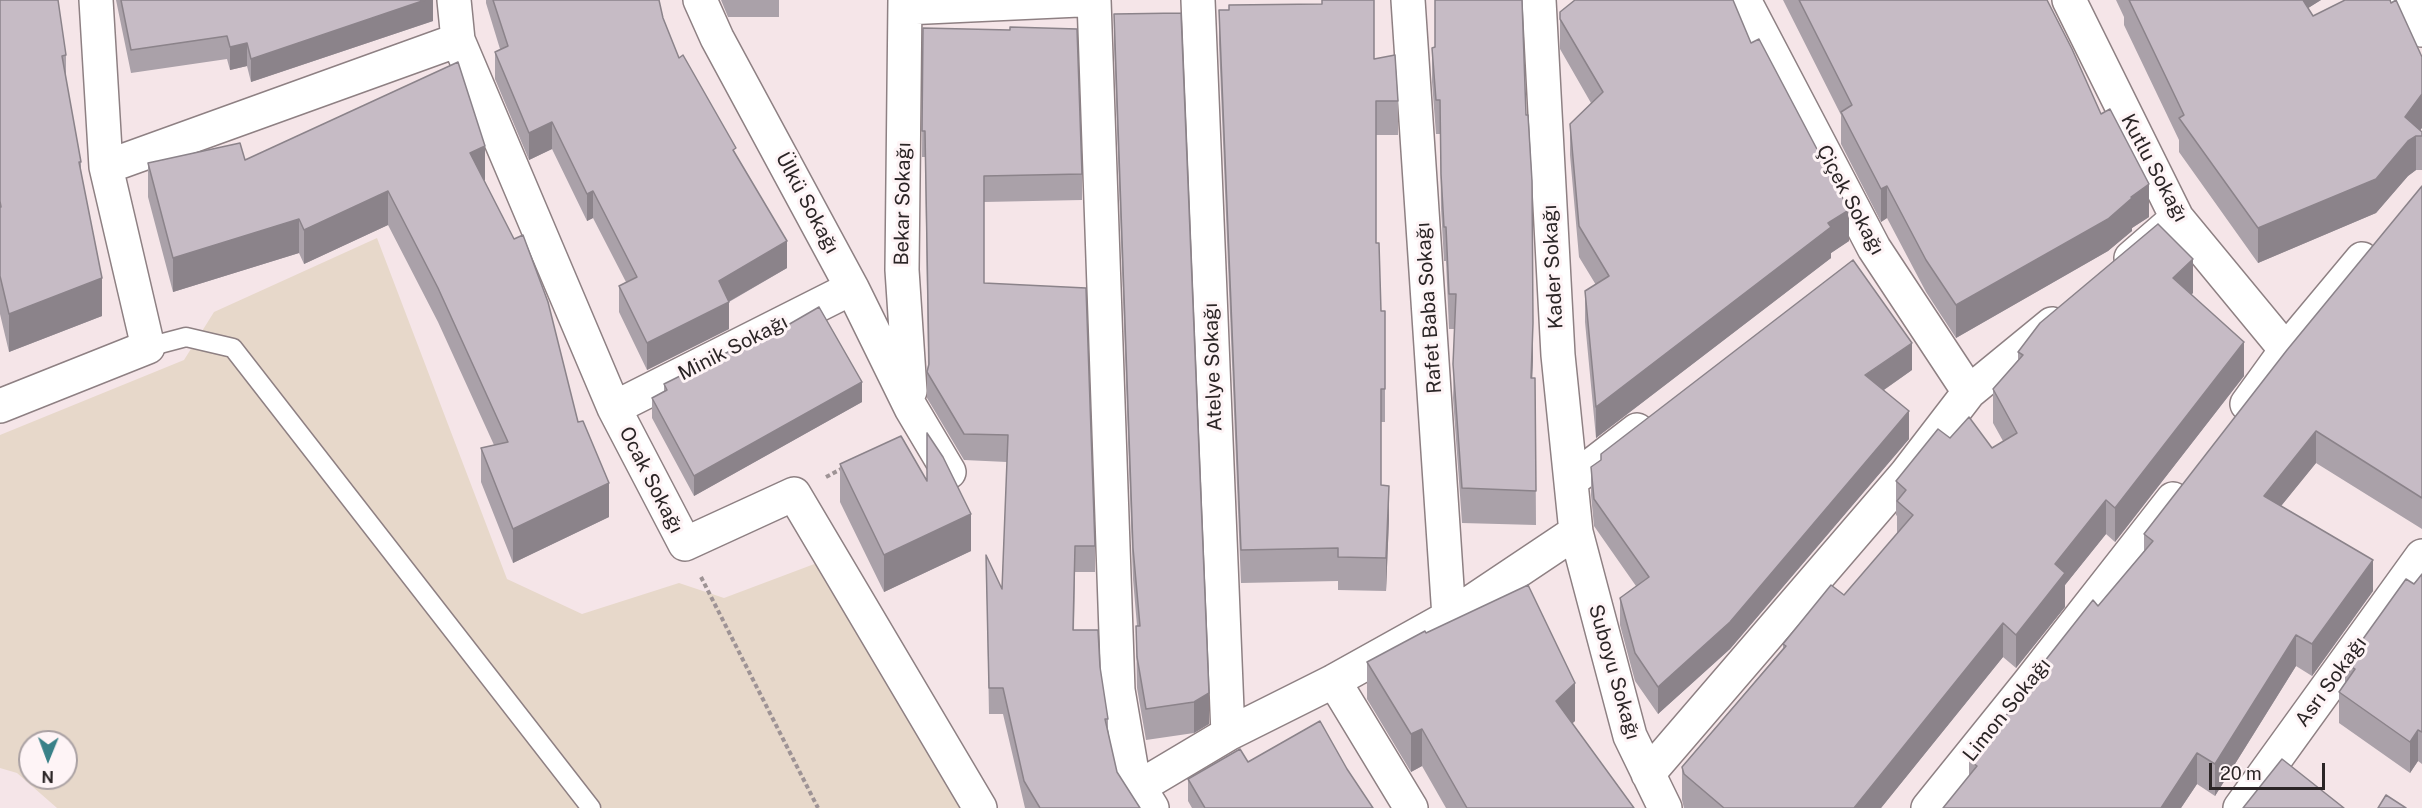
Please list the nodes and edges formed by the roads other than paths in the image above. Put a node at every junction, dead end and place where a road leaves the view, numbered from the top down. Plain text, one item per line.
1 (96, 0) edge
2 (454, 0) edge
3 (700, 0) edge
4 (1079, 0) edge
5 (1094, 0) edge
6 (1198, 0) edge
7 (1408, 0) edge
8 (1539, 0) edge
9 (1744, 0) edge
10 (2068, 0) edge
11 (2407, 0) edge
12 (905, 4) edge
13 (2422, 30) edge
14 (458, 40) junction
15 (106, 166) junction
16 (2177, 218) junction
17 (2384, 233) edge
18 (2108, 277) edge
19 (852, 288) junction
20 (2074, 306) edge
21 (148, 347) junction
22 (2286, 350) junction
23 (1969, 392) junction
24 (0, 406) edge
25 (614, 408) junction
26 (911, 408) junction
27 (1656, 415) edge
28 (2231, 424) edge
29 (953, 478) edge
30 (2188, 480) edge
31 (1570, 481) junction
32 (1576, 532) junction
33 (2422, 556) edge
34 (1449, 617) junction
35 (1334, 681) junction
36 (1228, 734) junction
37 (1648, 774) junction
38 (1146, 798) edge
39 (591, 808) edge
40 (980, 808) edge
41 (1411, 808) edge
42 (1665, 808) edge
43 (1928, 808) edge
44 (2240, 808) edge

1 - 15 street
2 - 14 street, Ocak Sokağı
3 - 19 street, Ülkü Sokağı
4 - 12 street
5 - 38 street
6 - 36 street, Atelye Sokağı
7 - 34 street, Rafet Baba Sokağı
8 - 31 street, Kader Sokağı
9 - 23 street, Çiçek Sokağı
10 - 16 street, Kutlu Sokağı
11 - 13 street
12 - 26 street, Bekar Sokağı
14 - 15 street
14 - 25 street, Ocak Sokağı
15 - 21 street
16 - 18 street
16 - 22 street, Kutlu Sokağı
17 - 22 street
19 - 25 street, Minik Sokağı
19 - 26 street, Ülkü Sokağı
20 - 23 street
21 - 24 street
21 - 39 lane
22 - 28 street
23 - 37 street
25 - 40 street, Ocak Sokağı
26 - 29 street, Ülkü Sokağı
27 - 31 street
30 - 43 street, Limon Sokağı
31 - 32 street, Kader Sokağı
32 - 34 street
32 - 37 street, Suboyu Sokağı
33 - 44 street, Asrı Sokağı
34 - 35 street
35 - 36 street
35 - 41 street
36 - 38 street
37 - 42 street, Suboyu Sokağı

